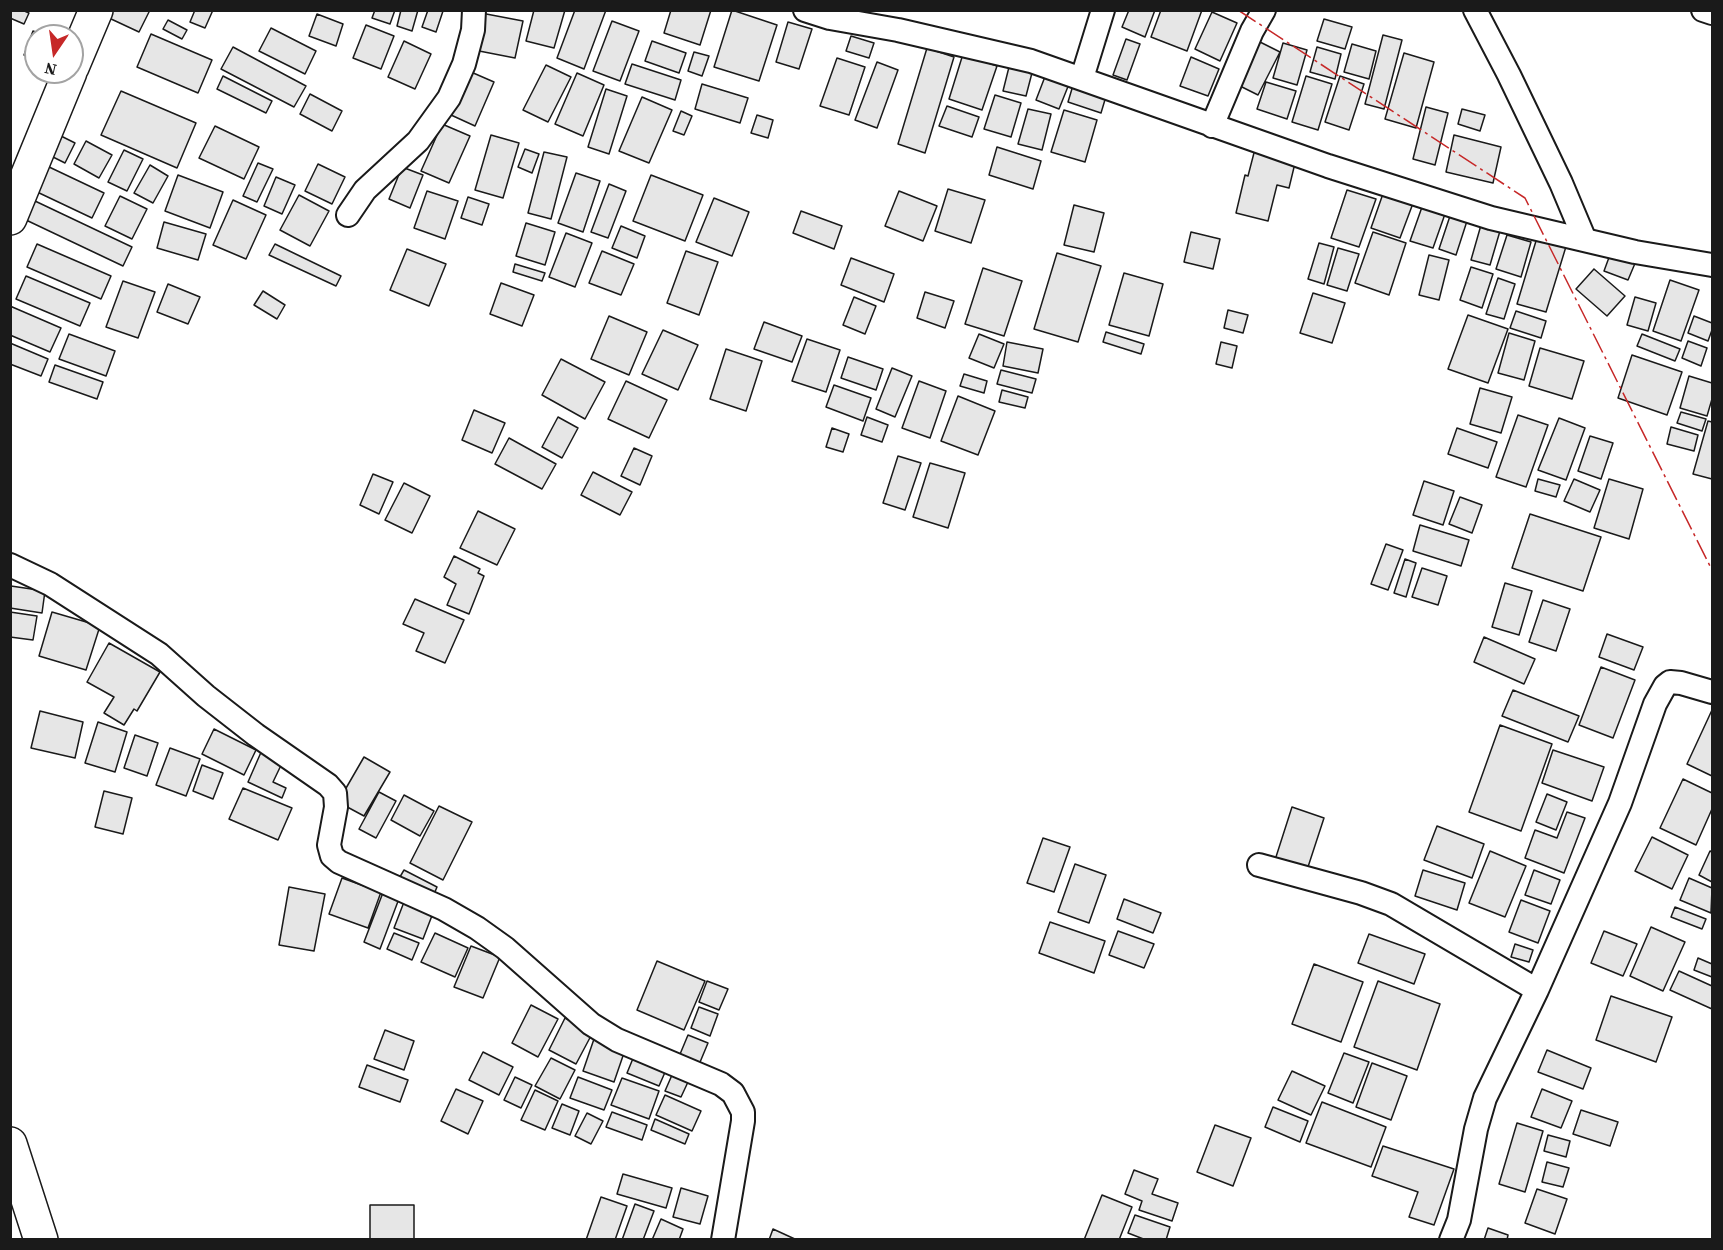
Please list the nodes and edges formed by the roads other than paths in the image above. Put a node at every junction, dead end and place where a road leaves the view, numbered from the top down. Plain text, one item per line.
1 (96, 10) edge
2 (474, 10) edge
3 (805, 10) edge
4 (1103, 10) edge
5 (1263, 10) edge
6 (1475, 10) edge
7 (1703, 10) edge
8 (1713, 14) edge
9 (84, 39) edge
10 (1082, 78) junction
11 (65, 84) edge
12 (1212, 126) junction
13 (348, 215) dead end
14 (10, 218) edge
15 (1585, 240) junction
16 (1713, 265) edge
17 (10, 565) edge
18 (1713, 692) edge
19 (1259, 865) dead end
20 (1537, 990) junction
21 (10, 1144) edge
22 (41, 1239) edge
23 (723, 1239) edge
24 (1450, 1239) edge

1 - 9 main road
2 - 13 street
3 - 10 street
4 - 10 street
5 - 12 street
6 - 15 street
7 - 8 street
10 - 12 street
11 - 14 main road
12 - 15 street
15 - 16 street
17 - 23 street
18 - 20 street
19 - 20 street
20 - 24 street
21 - 22 main road

